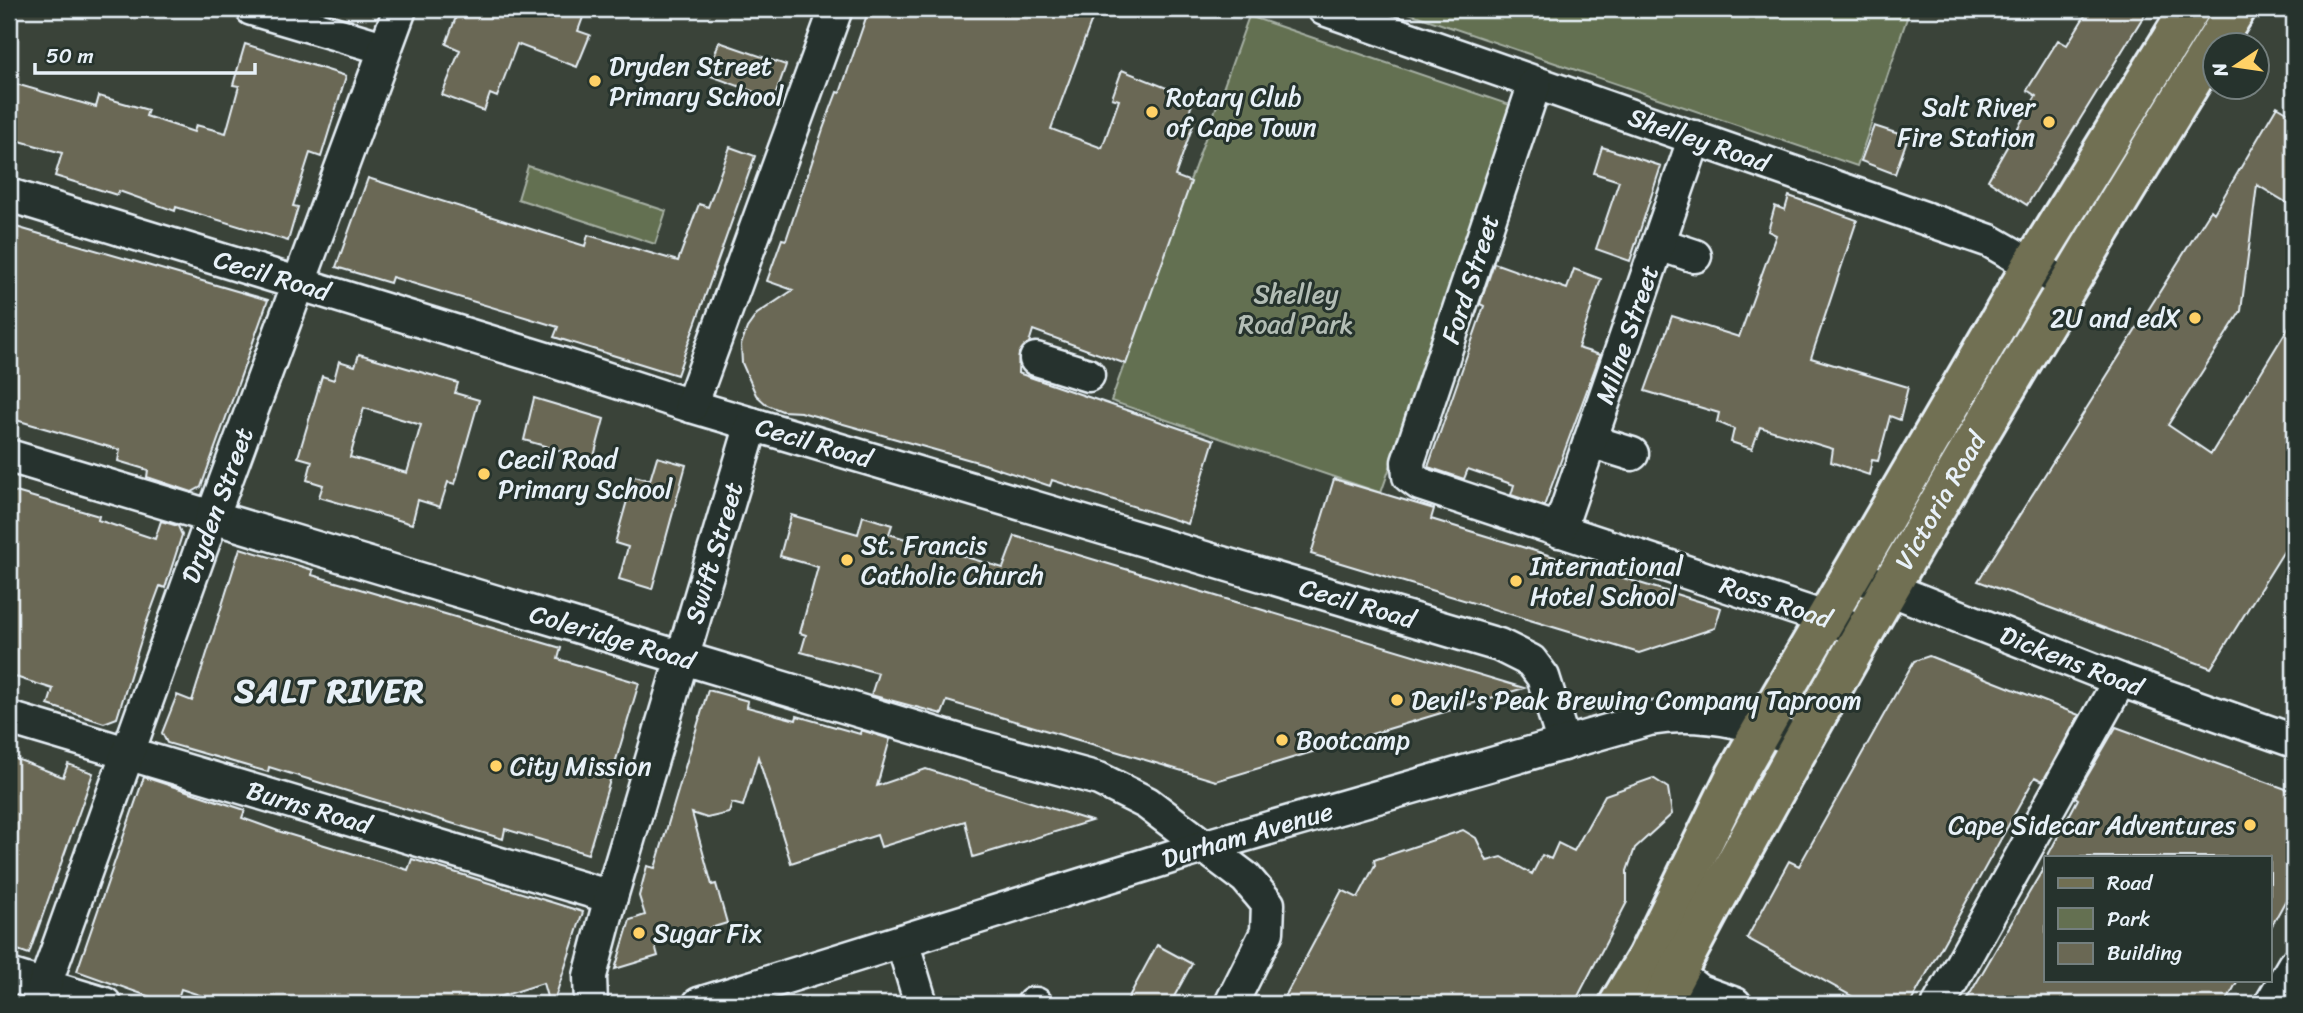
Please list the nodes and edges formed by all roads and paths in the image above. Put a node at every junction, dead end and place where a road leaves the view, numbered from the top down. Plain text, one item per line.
1 (252, 9) edge
2 (400, 9) edge
3 (836, 9) edge
4 (1324, 9) edge
5 (2236, 9) edge
6 (2184, 19) edge
7 (2222, 32) edge
8 (2202, 39) edge
9 (384, 48) junction
10 (2202, 64) edge
11 (1535, 83) junction
12 (1695, 137) junction
13 (9, 195) edge
14 (1659, 244) junction
15 (1695, 256) dead end
16 (2032, 265) junction
17 (299, 283) junction
18 (2066, 285) junction
19 (1974, 363) junction
20 (1043, 368) dead end
21 (1088, 376) dead end
22 (2009, 383) junction
23 (691, 406) junction
24 (752, 424) junction
25 (1590, 441) junction
26 (1632, 454) dead end
27 (9, 456) edge
28 (1409, 477) joint
29 (212, 518) junction
30 (1559, 531) junction
31 (1852, 573) junction
32 (1889, 589) junction
33 (1827, 617) junction
34 (1866, 632) junction
35 (683, 657) junction
36 (2120, 680) junction
37 (9, 718) edge
38 (1763, 727) junction
39 (2294, 741) edge
40 (1801, 742) junction
41 (1564, 744) junction
42 (129, 754) junction
43 (1203, 848) junction
44 (611, 897) junction
45 (902, 942) junction
46 (2294, 965) edge
47 (9, 975) edge
48 (1661, 978) edge
49 (42, 995) edge
50 (105, 1004) edge
51 (591, 1004) edge
52 (699, 1004) edge
53 (921, 1004) edge
54 (1231, 1004) edge
55 (1619, 1004) edge
56 (1735, 1004) edge
57 (1939, 1004) edge
58 (2271, 1004) edge

1 - 9 street
2 - 9 street, Dryden Street
3 - 23 street
4 - 11 street, Shelley Road
5 - 7 main road, Victoria Road
6 - 8 street
6 - 16 main road, Victoria Road
9 - 17 street, Dryden Street
10 - 18 main road, Victoria Road
11 - 12 street, Shelley Road
11 - 28 street, Ford Street
12 - 14 street, Milne Street
12 - 16 street, Shelley Road
13 - 17 street, Cecil Road
14 - 15 street
14 - 25 street, Milne Street
16 - 18 street, Shelley Road
16 - 19 main road, Victoria Road
17 - 23 street, Cecil Road
17 - 29 street, Dryden Street
18 - 22 main road, Victoria Road
19 - 22 street
19 - 31 main road, Victoria Road
20 - 21 street
22 - 32 main road, Victoria Road
23 - 24 street, Cecil Road
24 - 35 street, Swift Street
24 - 41 street, Cecil Road
25 - 26 street
25 - 30 street, Milne Street
27 - 29 street, Coleridge Road
28 - 30 street, Ross Road
29 - 35 street, Coleridge Road
29 - 42 street, Dryden Street
30 - 33 street, Ross Road
31 - 32 street, Dickens Road
31 - 33 main road, Victoria Road
32 - 34 main road, Victoria Road
32 - 36 street, Dickens Road
33 - 34 street, Ross Road
33 - 38 main road, Victoria Road
34 - 40 main road, Victoria Road
35 - 43 street, Coleridge Road
35 - 44 street, Swift Street
36 - 39 street, Dickens Road
36 - 57 street
37 - 42 street, Burns Road
38 - 40 street, Durham Avenue
38 - 41 street, Durham Avenue
38 - 48 main road, Victoria Road
40 - 48 main road, Victoria Road
41 - 43 street, Durham Avenue
42 - 44 street, Burns Road
42 - 49 street, Dryden Street
43 - 45 street, Durham Avenue
43 - 54 street, Coleridge Road
44 - 51 street, Swift Street
45 - 52 street, Durham Avenue
45 - 53 street
46 - 58 street
47 - 49 street
48 - 55 main road, Victoria Road
48 - 56 street
49 - 50 street

